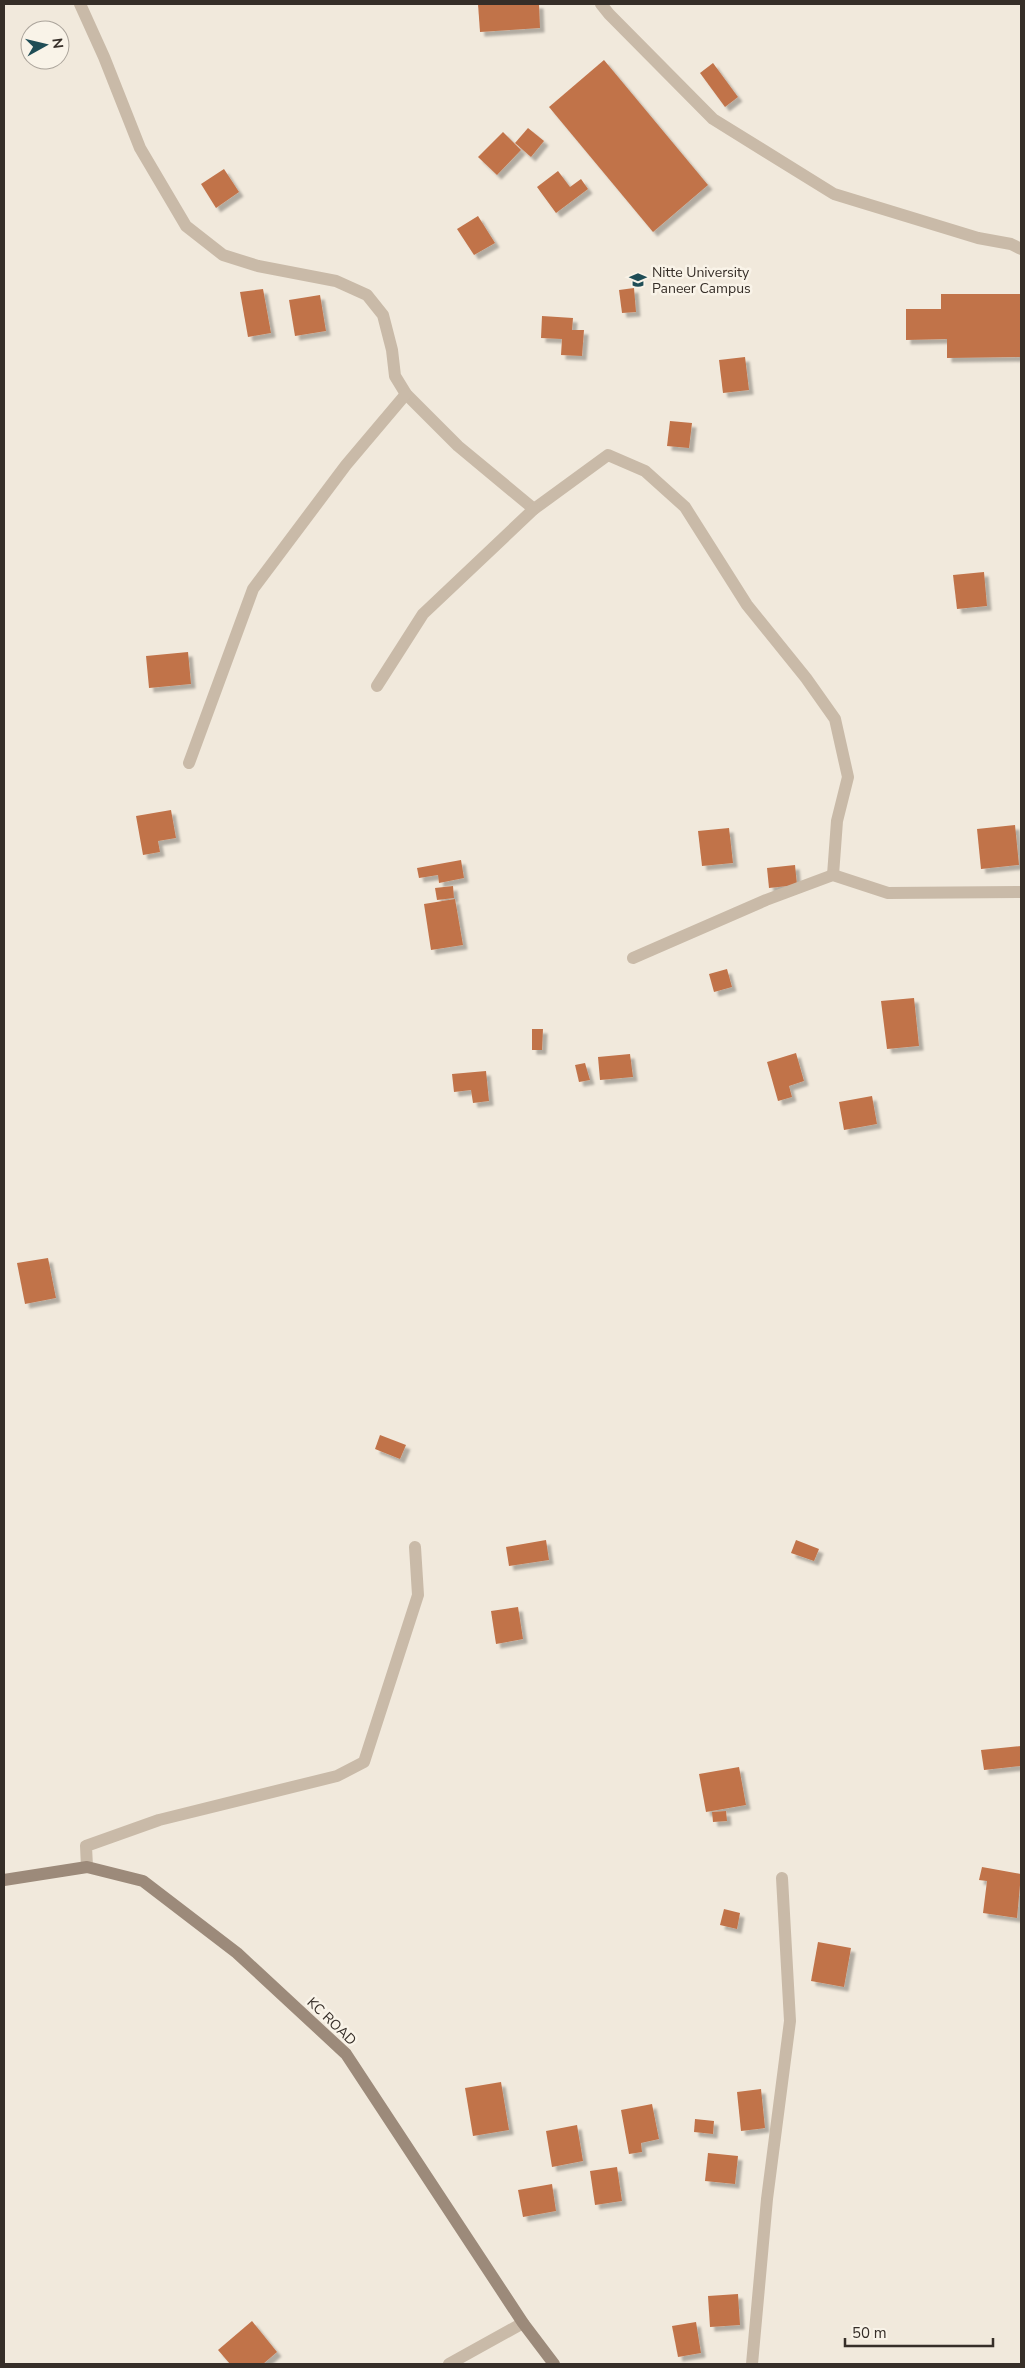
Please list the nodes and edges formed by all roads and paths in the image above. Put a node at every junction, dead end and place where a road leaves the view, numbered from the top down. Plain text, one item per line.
1 (80, 4) edge
2 (601, 4) edge
3 (1021, 249) edge
4 (406, 394) junction
5 (534, 509) junction
6 (377, 686) dead end
7 (189, 763) dead end
8 (833, 875) junction
9 (1021, 892) edge
10 (633, 958) dead end
11 (415, 1547) dead end
12 (87, 1867) junction
13 (782, 1878) dead end
14 (4, 1880) edge
15 (523, 2323) junction
16 (449, 2364) edge
17 (554, 2364) edge
18 (752, 2364) edge

1 - 4 street
2 - 3 street
4 - 5 street
4 - 7 street
5 - 6 street
5 - 8 street
8 - 9 street
8 - 10 street
11 - 12 street
12 - 14 main road, KC ROAD
12 - 15 main road, KC ROAD
13 - 18 street
15 - 16 street
15 - 17 main road, KC ROAD

